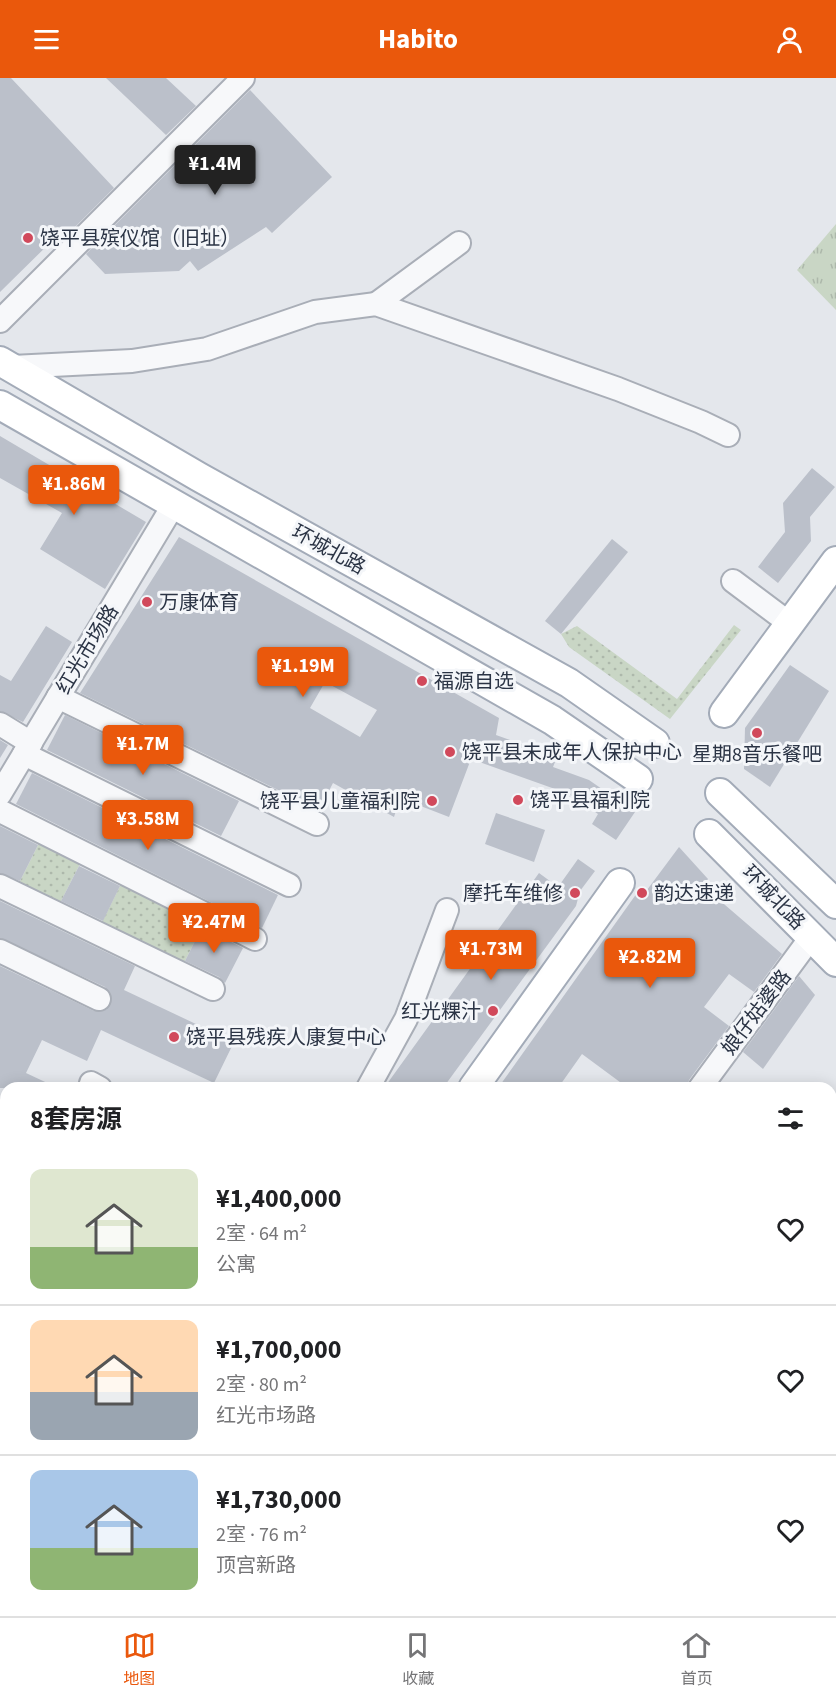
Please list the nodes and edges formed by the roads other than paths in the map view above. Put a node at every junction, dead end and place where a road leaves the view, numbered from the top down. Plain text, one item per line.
1 (243, 78) edge
2 (459, 243) dead end
3 (376, 304) junction
4 (0, 321) edge
5 (6, 364) edge
6 (0, 405) edge
7 (728, 435) dead end
8 (174, 504) junction
9 (836, 561) edge
10 (733, 581) dead end
11 (789, 623) junction
12 (58, 697) junction
13 (724, 713) dead end
14 (0, 724) edge
15 (655, 743) dead end
16 (28, 749) junction
17 (638, 779) dead end
18 (1, 790) edge
19 (720, 792) dead end
20 (0, 811) edge
21 (317, 824) dead end
22 (709, 834) dead end
23 (620, 883) dead end
24 (289, 885) dead end
25 (0, 886) edge
26 (836, 904) edge
27 (447, 910) dead end
28 (812, 936) junction
29 (255, 939) dead end
30 (0, 951) edge
31 (836, 962) edge
32 (213, 989) dead end
33 (99, 999) dead end
34 (371, 1082) edge
35 (477, 1082) edge
36 (704, 1082) edge

1 - 4 street
2 - 3 street
3 - 5 street
3 - 7 street
5 - 15 main road, 环城北路
6 - 8 main road, 环城北路
8 - 12 street, 红光市场路
8 - 17 main road, 环城北路
9 - 11 main road
10 - 11 street
11 - 13 main road
12 - 16 street, 红光市场路
12 - 21 street
14 - 16 street
16 - 18 street, 红光市场路
16 - 24 street
19 - 26 main road, 环城北路
20 - 29 street
22 - 28 main road, 环城北路
23 - 35 main road
25 - 32 street
27 - 34 street
28 - 31 main road, 环城北路
28 - 36 street, 娘仔姑婆路
30 - 33 street

